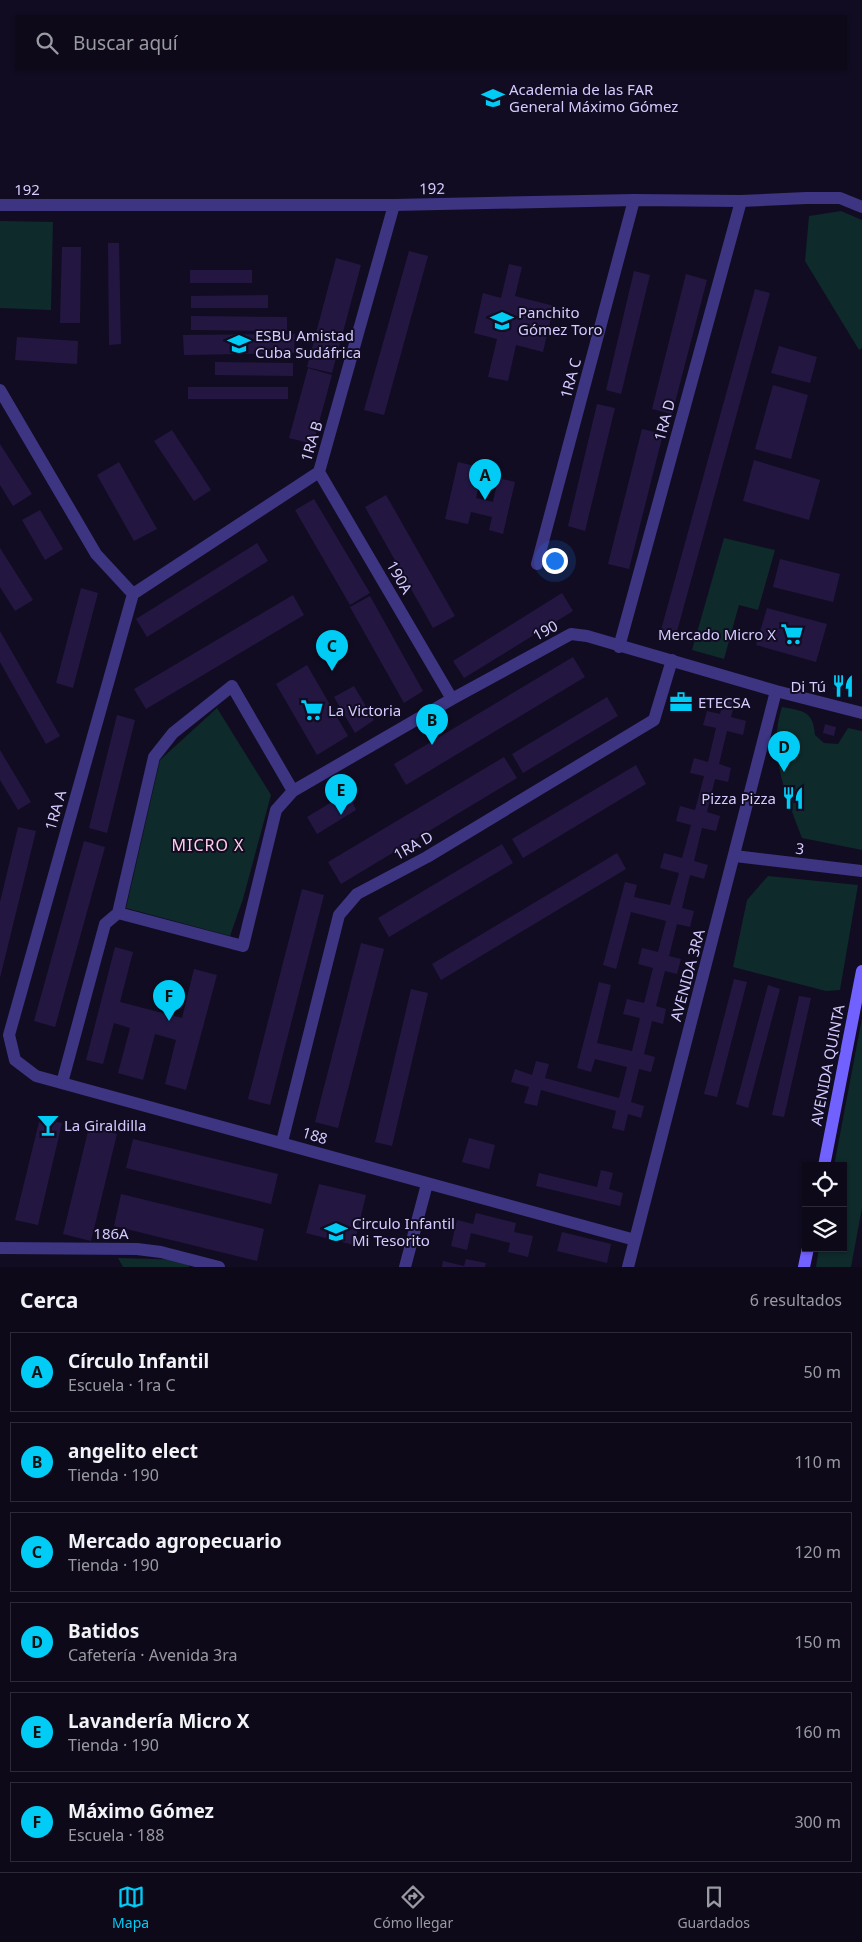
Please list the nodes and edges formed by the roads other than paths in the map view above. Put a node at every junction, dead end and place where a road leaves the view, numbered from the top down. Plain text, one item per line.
1 (634, 200) junction
2 (741, 201) junction
3 (394, 205) junction
4 (0, 206) edge
5 (862, 207) edge
6 (0, 390) edge
7 (319, 472) junction
8 (537, 564) dead end
9 (132, 594) junction
10 (619, 647) junction
11 (672, 660) junction
12 (776, 691) junction
13 (452, 699) junction
14 (862, 713) edge
15 (293, 791) junction
16 (735, 856) junction
17 (862, 871) edge
18 (118, 913) junction
19 (862, 971) edge
20 (8, 1035) joint
21 (62, 1083) junction
22 (282, 1142) junction
23 (825, 1162) edge
24 (427, 1184) junction
25 (635, 1240) junction
26 (0, 1248) edge
27 (807, 1252) edge
28 (219, 1267) edge
29 (405, 1267) edge
30 (628, 1267) edge
31 (804, 1267) edge

1 - 2 street, 192
1 - 3 street, 192
1 - 8 street, 1RA C
2 - 5 street, 192
2 - 10 street, 1RA D
3 - 4 street, 192
3 - 7 street, 1RA B
6 - 9 street
7 - 9 street, 1RA B
7 - 13 street, 190A
9 - 20 street, 1RA A
10 - 11 street, 190
10 - 13 street, 190
11 - 12 street, 190
11 - 22 street, 1RA D
12 - 14 street, 190
12 - 16 street, AVENIDA 3RA
13 - 15 street, 190
15 - 18 street, 190
15 - 18 street
16 - 17 street, 3
16 - 25 street, AVENIDA 3RA
18 - 21 street
19 - 23 main road, AVENIDA QUINTA
20 - 21 street, 188
21 - 22 street, 188
22 - 24 street, 188
24 - 25 street, 188
24 - 29 street
25 - 30 street, AVENIDA 3RA
26 - 28 street, 186A
27 - 31 main road

